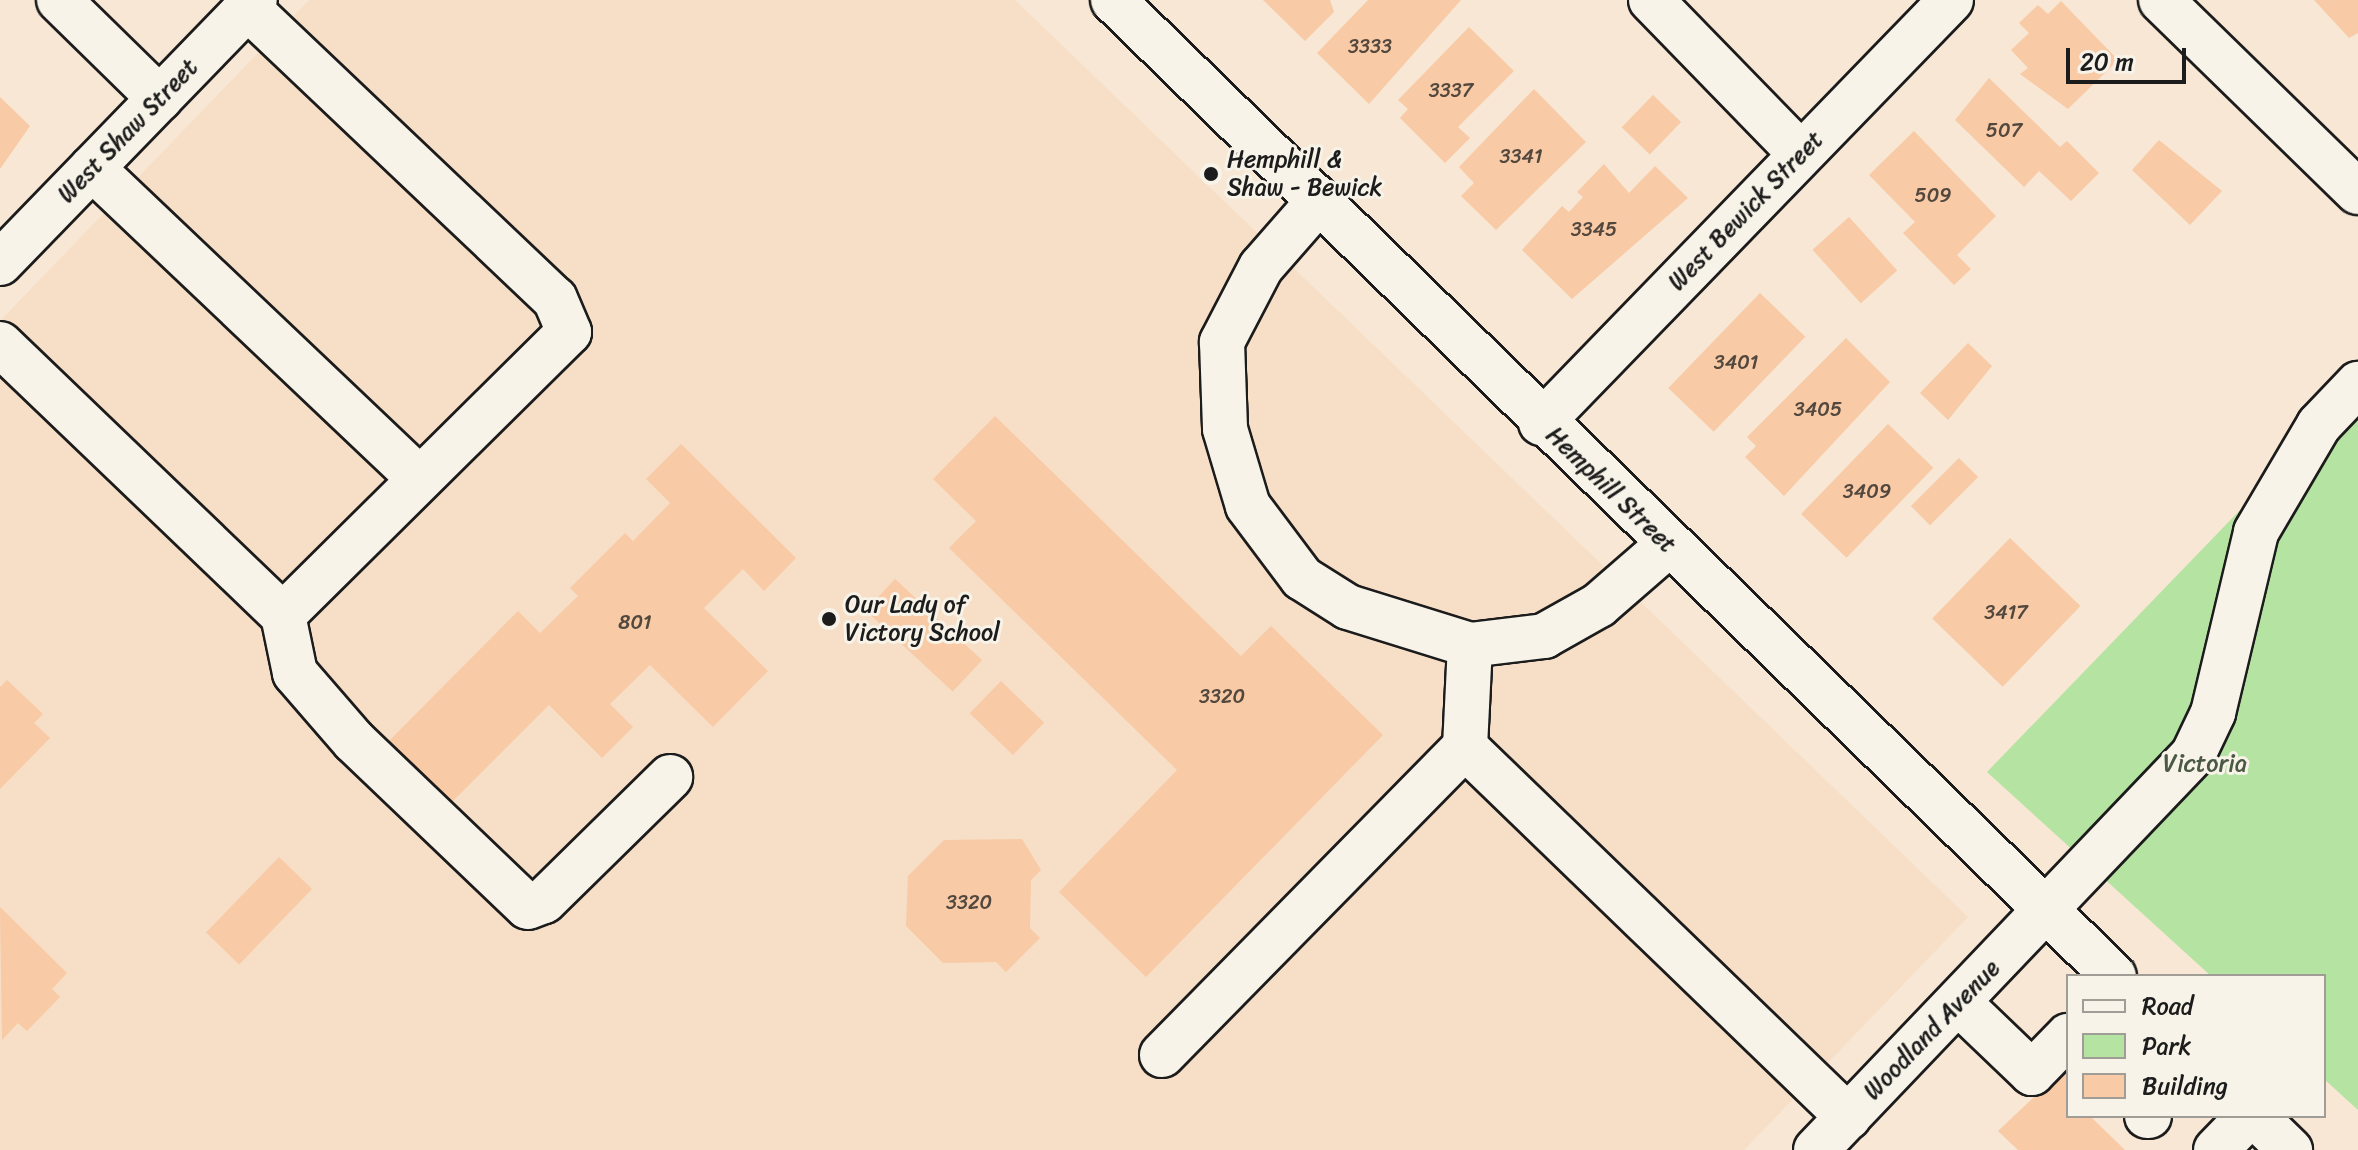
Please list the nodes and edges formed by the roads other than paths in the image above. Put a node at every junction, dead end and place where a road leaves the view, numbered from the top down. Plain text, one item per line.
1 (59, 0) edge
2 (1113, 0) edge
3 (1651, 0) edge
4 (1951, 0) edge
5 (2161, 0) edge
6 (252, 4) edge
7 (160, 99) junction
8 (1801, 154) junction
9 (92, 168) junction
10 (2358, 192) edge
11 (1318, 202) junction
12 (0, 263) edge
13 (0, 344) edge
14 (2358, 384) edge
15 (1541, 423) junction
16 (416, 476) junction
17 (1668, 545) junction
18 (283, 615) junction
19 (1470, 645) junction
20 (1465, 747) junction
21 (670, 777) dead end
22 (2048, 911) junction
23 (2112, 974) edge
24 (1959, 1003) junction
25 (2066, 1039) edge
26 (1162, 1055) dead end
27 (1848, 1117) junction
28 (2250, 1118) edge
29 (2254, 1118) edge
30 (1816, 1150) edge
31 (2216, 1150) edge
32 (2290, 1150) edge

1 - 7 street
2 - 11 street, Hemphill Street
3 - 8 street
4 - 8 street, West Bewick Street
5 - 10 street
6 - 7 street, West Shaw Street
6 - 16 street
7 - 9 street, West Shaw Street
8 - 15 street, West Bewick Street
9 - 12 street, West Shaw Street
9 - 16 street
11 - 15 street, Hemphill Street
11 - 19 street
13 - 18 street
14 - 22 street, Woodland Avenue
15 - 17 street, Hemphill Street
16 - 18 street
17 - 19 street
17 - 22 street, Hemphill Street
18 - 21 street
19 - 20 street
20 - 26 street
20 - 27 street
22 - 23 street, Hemphill Street
22 - 24 street, Woodland Avenue
24 - 25 street
24 - 27 street, Woodland Avenue
27 - 30 street, Woodland Avenue
28 - 31 street
29 - 32 street

